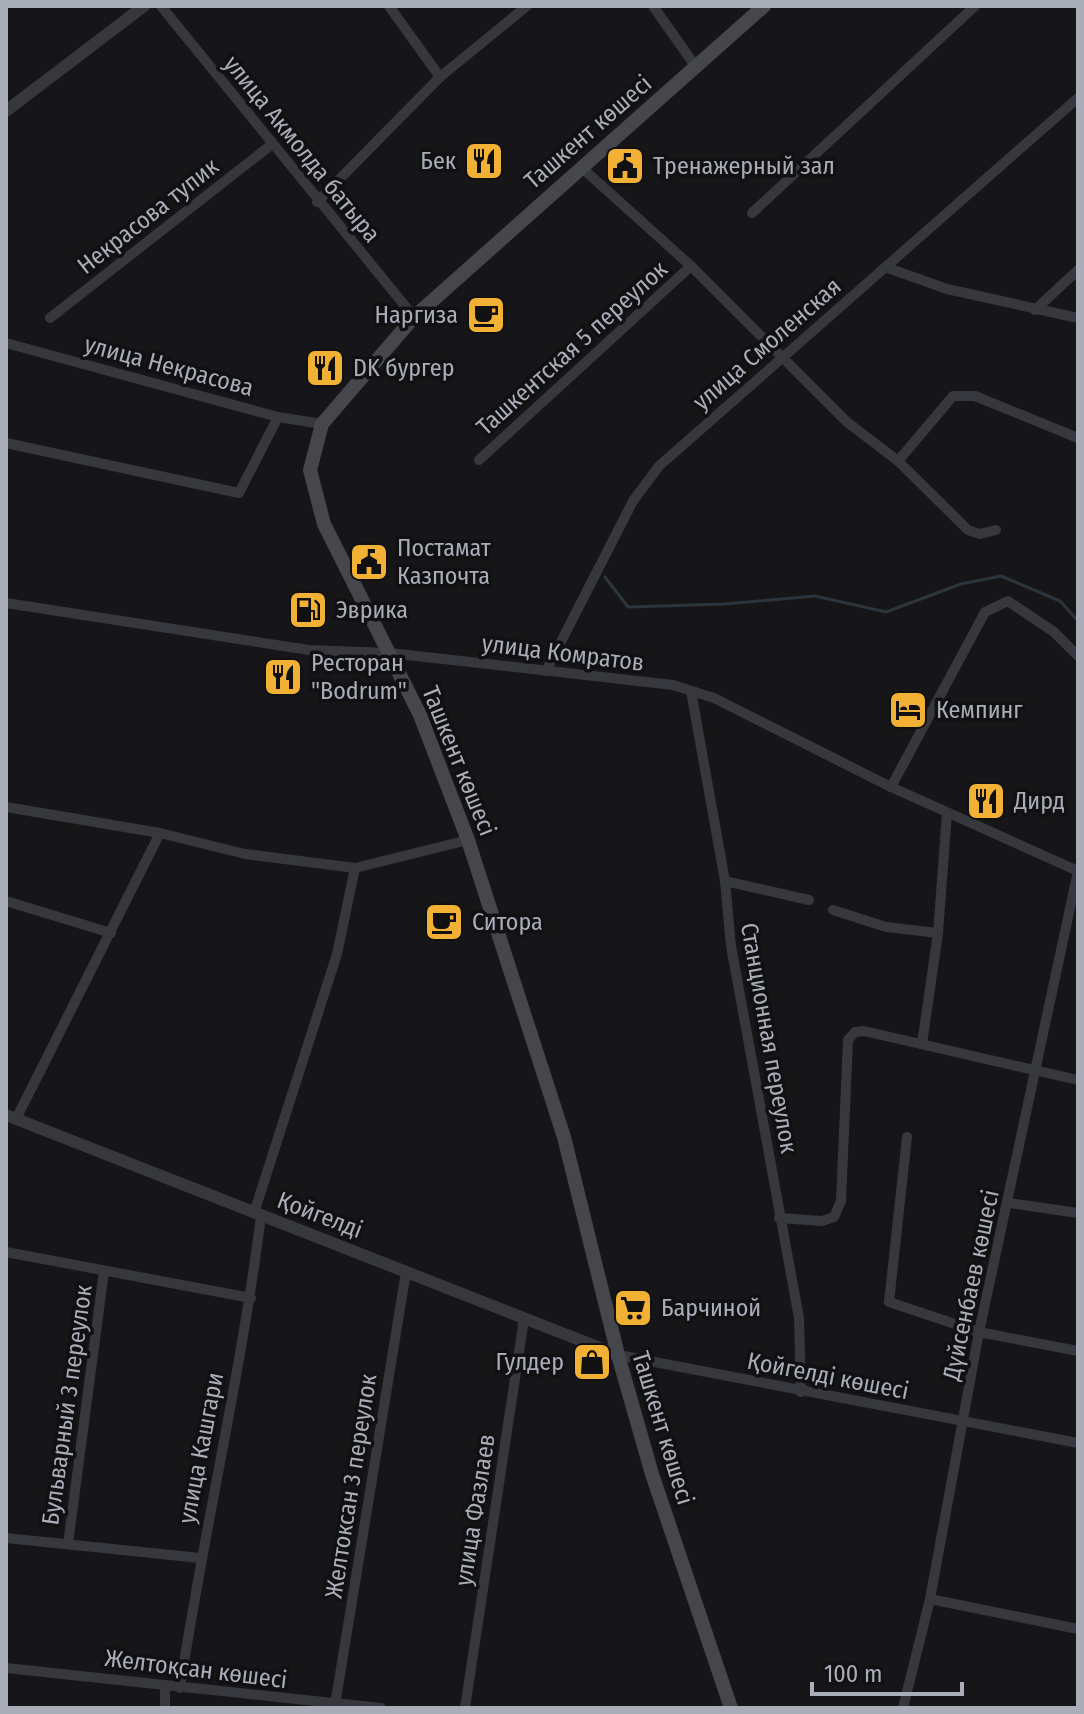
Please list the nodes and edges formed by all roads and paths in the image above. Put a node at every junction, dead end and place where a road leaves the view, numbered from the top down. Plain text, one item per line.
1 (144, 6) edge
2 (161, 6) edge
3 (389, 6) edge
4 (527, 6) edge
5 (653, 6) edge
6 (764, 6) edge
7 (975, 6) edge
8 (696, 67) junction
9 (440, 77) junction
10 (1078, 98) edge
11 (6, 111) edge
12 (271, 145) junction
13 (581, 167) junction
14 (317, 202) junction
15 (752, 213) dead end
16 (691, 266) junction
17 (885, 267) junction
18 (1078, 270) edge
19 (1035, 310) junction
20 (414, 317) junction
21 (50, 318) dead end
22 (1078, 318) edge
23 (6, 343) edge
24 (780, 358) junction
25 (278, 417) junction
26 (322, 424) junction
27 (1078, 438) edge
28 (6, 443) edge
29 (479, 460) dead end
30 (898, 461) junction
31 (996, 530) dead end
32 (6, 603) edge
33 (390, 653) junction
34 (1078, 656) edge
35 (546, 671) junction
36 (691, 691) junction
37 (891, 787) junction
38 (6, 807) edge
39 (947, 813) junction
40 (160, 833) junction
41 (468, 840) junction
42 (355, 868) junction
43 (1078, 871) edge
44 (725, 881) junction
45 (809, 900) dead end
46 (6, 901) edge
47 (833, 910) dead end
48 (111, 933) junction
49 (938, 933) junction
50 (922, 1044) junction
51 (1037, 1070) junction
52 (1078, 1080) edge
53 (11, 1117) edge
54 (907, 1137) dead end
55 (1009, 1203) junction
56 (1078, 1213) edge
57 (258, 1215) junction
58 (779, 1218) junction
59 (6, 1252) edge
60 (104, 1271) junction
61 (406, 1272) junction
62 (251, 1298) junction
63 (524, 1319) junction
64 (979, 1332) junction
65 (1078, 1351) edge
66 (618, 1355) junction
67 (801, 1392) junction
68 (964, 1422) junction
69 (1078, 1443) edge
70 (6, 1538) edge
71 (68, 1544) junction
72 (200, 1558) junction
73 (930, 1599) junction
74 (1078, 1629) edge
75 (6, 1668) edge
76 (165, 1685) junction
77 (180, 1688) junction
78 (335, 1705) junction
79 (165, 1708) edge
80 (381, 1708) edge
81 (465, 1708) edge
82 (731, 1708) edge
83 (903, 1708) edge

1 - 11 street
2 - 12 street, улица Акмолда батыра
3 - 9 street
4 - 9 street
5 - 8 street
6 - 8 main road, Ташкент көшесі
7 - 15 street
8 - 13 main road, Ташкент көшесі
9 - 14 street
10 - 17 street, улица Смоленская
12 - 14 street, улица Акмолда батыра
12 - 21 street, Некрасова тупик
13 - 16 street
13 - 20 main road, Ташкент көшесі
14 - 20 street, улица Акмолда батыра
16 - 24 street
16 - 29 street, Ташкентская 5 переулок
17 - 19 street
17 - 24 street, улица Смоленская
18 - 19 street
19 - 22 street
20 - 26 main road, Ташкент көшесі
23 - 25 street, улица Некрасова
24 - 30 street
24 - 35 street, улица Смоленская
25 - 26 street, улица Некрасова
25 - 28 street
26 - 33 main road, Ташкент көшесі
27 - 30 street
30 - 31 street
32 - 33 street, улица Комратов
33 - 35 street, улица Комратов
33 - 41 main road, Ташкент көшесі
34 - 37 street
35 - 36 street, улица Комратов
36 - 37 street, улица Комратов
36 - 44 street, Станционная переулок
37 - 39 street, улица Комратов
38 - 40 street
39 - 43 street, улица Комратов
39 - 49 street
40 - 42 street
40 - 48 street
41 - 42 street
41 - 66 main road, Ташкент көшесі
42 - 57 street, улица Кашгари
43 - 51 street, Дүйсенбаев көшесі
44 - 45 street
44 - 58 street, Станционная переулок
46 - 48 street
47 - 49 street
48 - 53 street
49 - 50 street
50 - 51 street
50 - 58 street
51 - 52 street
51 - 55 street, Дүйсенбаев көшесі
53 - 57 street, Қойгелді
54 - 64 street
55 - 56 street
55 - 64 street, Дүйсенбаев көшесі
57 - 61 street, Қойгелді
57 - 62 street, улица Кашгари
58 - 67 street, Станционная переулок
59 - 60 street
60 - 62 street
60 - 71 street, Бульварный 3 переулок
61 - 63 street, Қойгелді
61 - 78 street, Желтоксан 3 переулок
62 - 72 street, улица Кашгари
63 - 66 street, Қойгелді
63 - 81 street, улица Фазлаев
64 - 65 street
64 - 68 street, Дүйсенбаев көшесі
66 - 67 street, Қойгелді көшесі
66 - 82 main road, Ташкент көшесі
67 - 68 street, Қойгелді көшесі
68 - 69 street, Қойгелді көшесі
68 - 73 street, Дүйсенбаев көшесі
70 - 71 street
71 - 72 street
72 - 77 street, улица Кашгари
73 - 74 street
73 - 83 street, Дүйсенбаев көшесі
75 - 76 street, Желтоқсан көшесі
76 - 77 street, Желтоқсан көшесі
76 - 79 street
77 - 78 street, Желтоқсан көшесі
78 - 80 street, Желтоқсан көшесі

